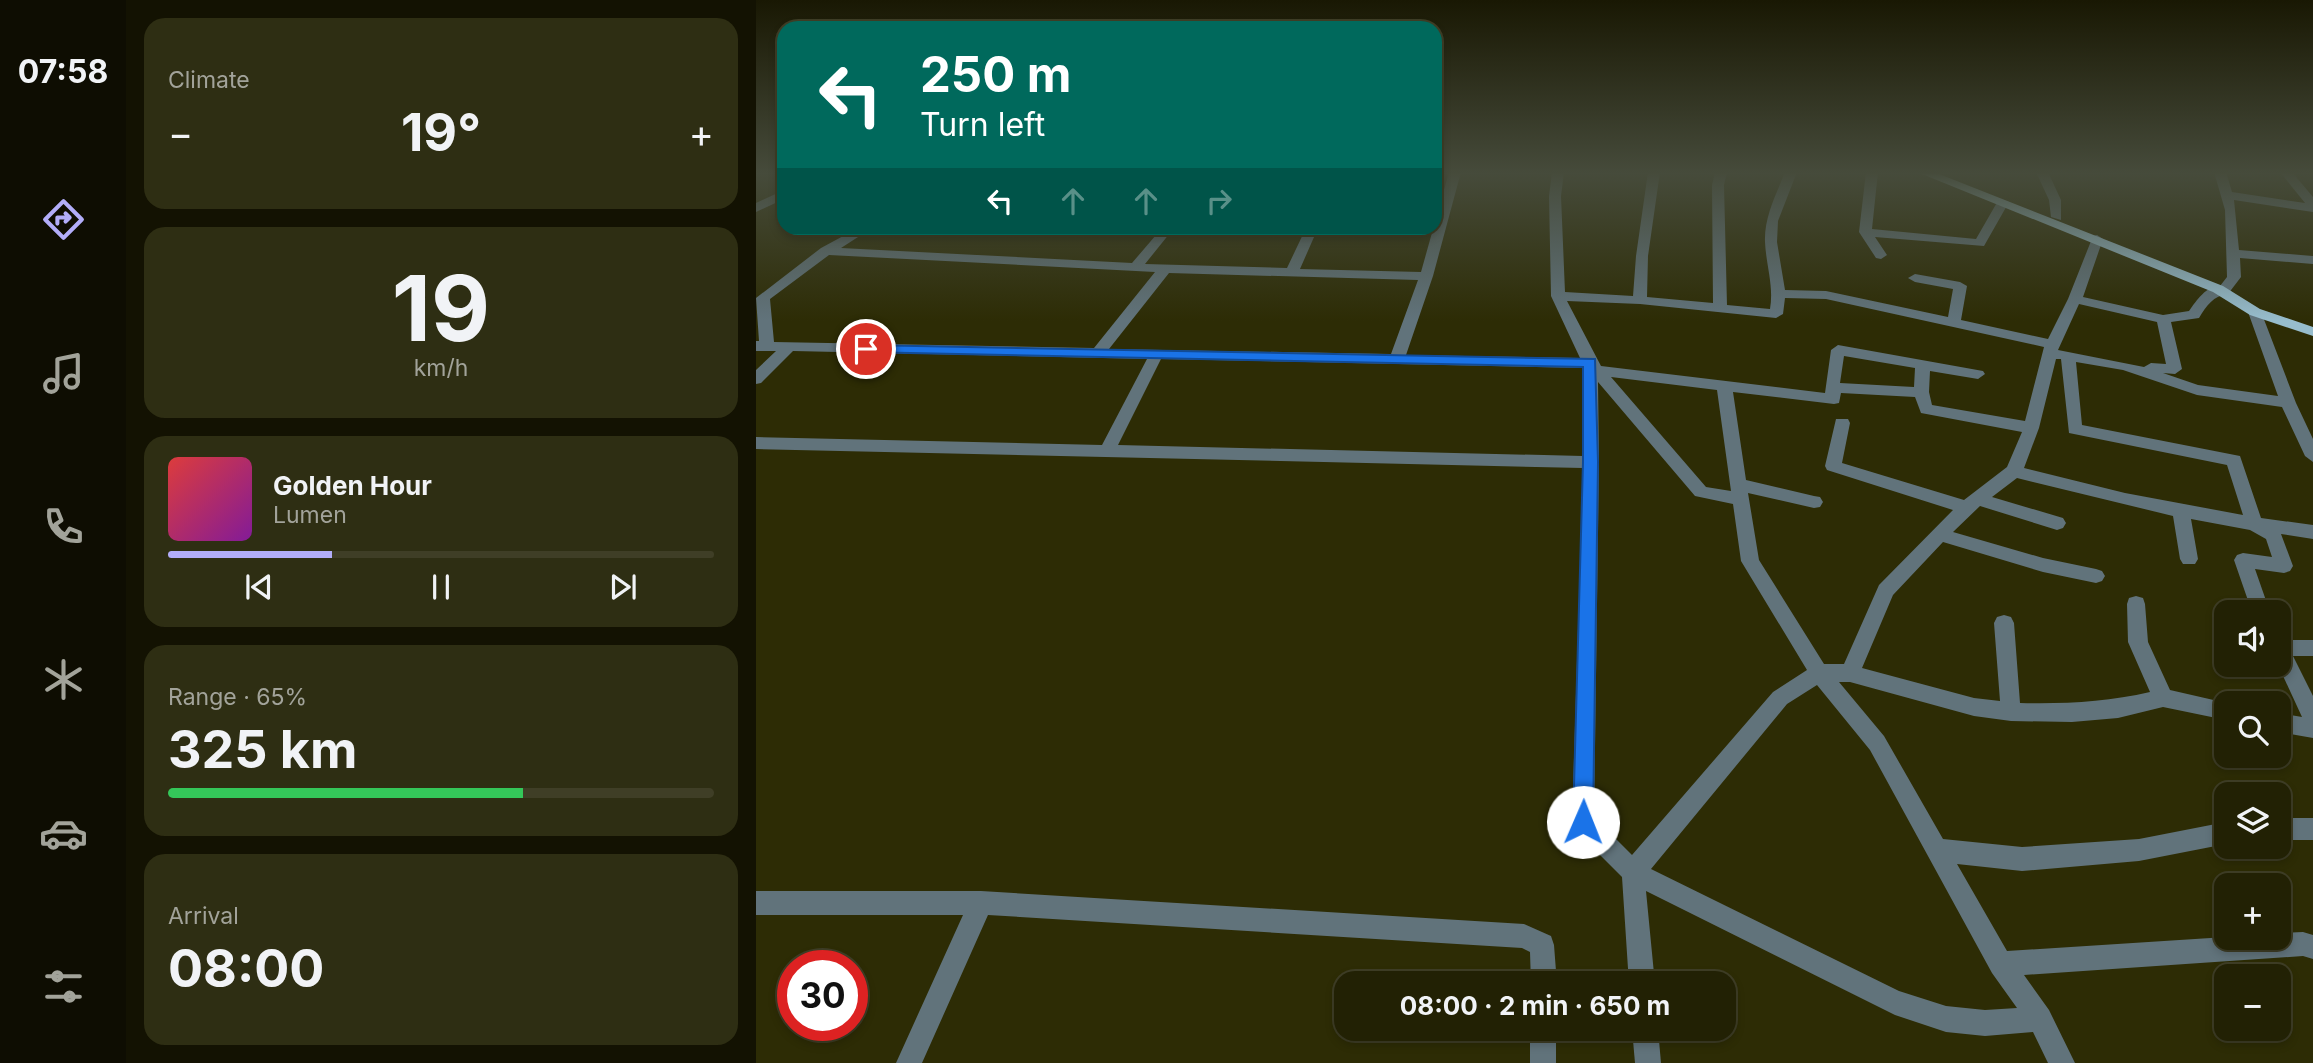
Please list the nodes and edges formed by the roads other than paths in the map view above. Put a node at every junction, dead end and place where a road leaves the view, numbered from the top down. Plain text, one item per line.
1 (1556, 222) edge
2 (1647, 222) edge
3 (1719, 222) edge
4 (1772, 222) edge
5 (1866, 222) edge
6 (1992, 222) edge
7 (2053, 222) edge
8 (2069, 222) edge
9 (2231, 222) edge
10 (1865, 232) junction
11 (854, 235) edge
12 (1162, 235) edge
13 (1309, 235) edge
14 (1437, 235) edge
15 (2097, 239) junction
16 (826, 251) junction
17 (2232, 253) junction
18 (1881, 255) dead end
19 (2313, 260) edge
20 (1136, 267) junction
21 (1165, 269) junction
22 (1292, 271) junction
23 (1426, 276) junction
24 (1915, 278) dead end
25 (2220, 290) junction
26 (1779, 294) junction
27 (1558, 296) junction
28 (2075, 299) junction
29 (1640, 300) junction
30 (1720, 307) junction
31 (2255, 312) junction
32 (2163, 319) junction
33 (1954, 323) junction
34 (2313, 331) edge
35 (762, 346) edge
36 (789, 347) junction
37 (2057, 351) junction
38 (1098, 353) junction
39 (1156, 355) junction
40 (1397, 359) junction
41 (1923, 364) junction
42 (2125, 366) junction
43 (1594, 367) junction
44 (1978, 374) dead end
45 (756, 379) edge
46 (1724, 384) junction
47 (1832, 388) junction
48 (1921, 392) junction
49 (2288, 403) junction
50 (1842, 423) dead end
51 (2031, 428) junction
52 (756, 443) edge
53 (1108, 452) junction
54 (2313, 456) edge
55 (1591, 462) junction
56 (2014, 471) junction
57 (1740, 492) junction
58 (1814, 502) dead end
59 (1974, 504) junction
60 (2181, 511) junction
61 (2057, 523) dead end
62 (2255, 524) junction
63 (2313, 532) edge
64 (1941, 536) junction
65 (2189, 559) dead end
66 (2096, 576) dead end
67 (2258, 600) edge
68 (2136, 604) dead end
69 (2004, 624) dead end
70 (2291, 647) edge
71 (2313, 648) edge
72 (2291, 671) edge
73 (1819, 673) junction
74 (1850, 673) junction
75 (2164, 698) junction
76 (2214, 708) edge
77 (2011, 712) junction
78 (2313, 717) edge
79 (2291, 725) edge
80 (2313, 729) edge
81 (2291, 829) edge
82 (2313, 830) edge
83 (2214, 835) edge
84 (1937, 850) junction
85 (1633, 872) junction
86 (981, 902) junction
87 (756, 903) edge
88 (2313, 947) edge
89 (2001, 964) junction
90 (1543, 971) edge
91 (1641, 971) edge
92 (2040, 1019) junction
93 (1543, 1041) edge
94 (1646, 1041) edge
95 (909, 1063) edge
96 (1543, 1063) edge
97 (1648, 1063) edge
98 (2062, 1063) edge

1 - 27 street
2 - 29 street
3 - 30 street
4 - 26 street
5 - 10 street
6 - 10 street
7 - 15 main road
8 - 25 main road
9 - 17 street
10 - 18 street
11 - 16 street
12 - 20 street
13 - 22 street
14 - 23 street
15 - 25 main road
15 - 28 street
16 - 20 street
16 - 35 street
17 - 19 street
17 - 25 street
20 - 21 street
21 - 22 street
21 - 38 street
22 - 23 street
23 - 40 street
24 - 33 street
25 - 31 main road
25 - 32 street
25 - 34 main road
26 - 30 street
26 - 33 street
27 - 29 street
27 - 43 street
28 - 32 street
28 - 37 street
29 - 30 street
31 - 34 main road
31 - 49 street
32 - 42 street
33 - 37 street
35 - 36 street
36 - 38 street
36 - 45 street
37 - 42 street
37 - 51 street
37 - 62 street
38 - 39 street
39 - 40 street
39 - 53 street
40 - 43 street
41 - 44 street
41 - 47 street
41 - 48 street
42 - 49 street
43 - 46 street
43 - 55 street
43 - 57 street
46 - 47 street
46 - 57 street
47 - 48 street
48 - 51 street
49 - 54 street
50 - 59 street
51 - 56 street
52 - 53 street
53 - 55 street
55 - 85 street
56 - 59 street
56 - 60 street
57 - 58 street
57 - 73 street
59 - 61 street
59 - 64 street
60 - 62 street
60 - 65 street
62 - 63 street
62 - 67 street
64 - 66 street
64 - 74 street
68 - 75 street
69 - 77 street
70 - 71 street
72 - 78 street
73 - 74 street
73 - 84 street
73 - 85 street
74 - 77 street
75 - 76 street
75 - 77 street
79 - 80 street
81 - 82 street
83 - 84 street
84 - 89 street
85 - 91 street
85 - 92 street
86 - 87 street
86 - 90 street
86 - 95 street
88 - 89 street
89 - 92 street
92 - 98 street
93 - 96 street
94 - 97 street

